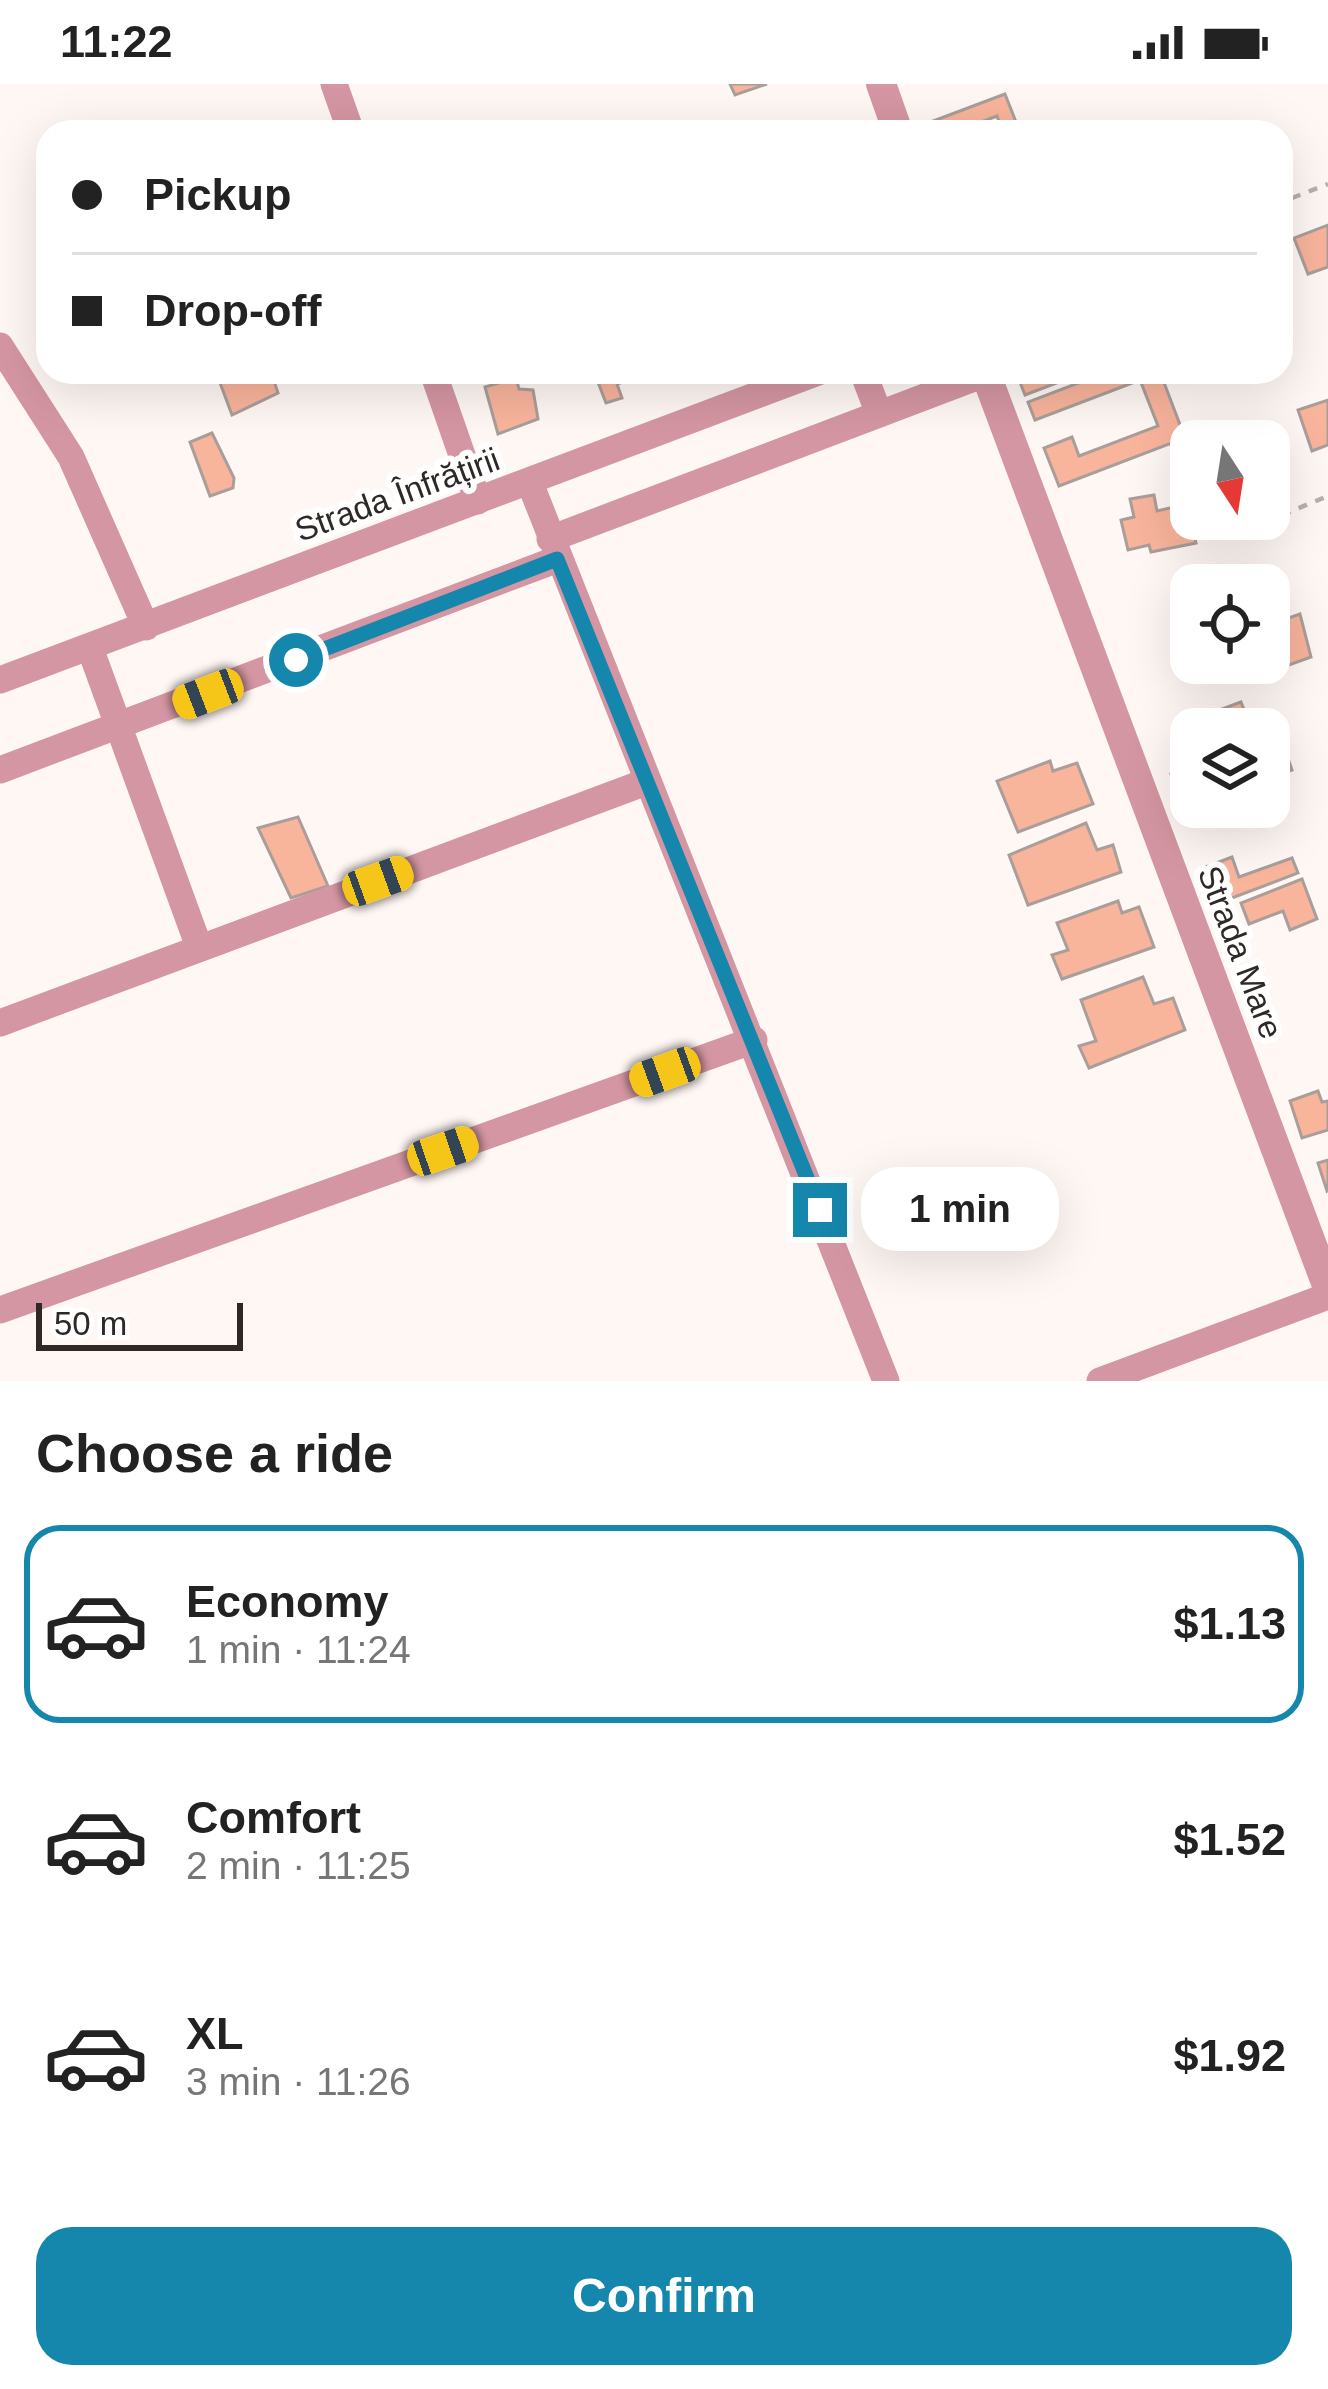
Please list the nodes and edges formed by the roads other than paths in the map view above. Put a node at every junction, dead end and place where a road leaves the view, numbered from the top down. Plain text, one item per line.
1 (334, 84) edge
2 (881, 84) edge
3 (347, 120) edge
4 (894, 120) edge
5 (0, 346) edge
6 (438, 384) edge
7 (787, 384) edge
8 (868, 384) edge
9 (957, 384) edge
10 (989, 384) edge
11 (879, 414) junction
12 (530, 483) junction
13 (478, 501) junction
14 (554, 549) junction
15 (146, 627) junction
16 (90, 648) junction
17 (0, 680) edge
18 (121, 727) junction
19 (0, 770) edge
20 (646, 782) junction
21 (199, 947) junction
22 (0, 1023) edge
23 (754, 1040) junction
24 (1318, 1230) edge
25 (1328, 1292) edge
26 (0, 1310) edge
27 (886, 1381) edge
28 (1100, 1381) edge

1 - 3 street
2 - 4 street
5 - 15 street
6 - 13 street
7 - 12 street, Strada Înfrățirii
8 - 11 street
9 - 11 street
10 - 24 street, Strada Mare
11 - 14 street
12 - 13 street, Strada Înfrățirii
12 - 14 street
13 - 15 street, Strada Înfrățirii
14 - 18 street
14 - 20 street
15 - 16 street, Strada Înfrățirii
16 - 17 street, Strada Înfrățirii
16 - 18 street
18 - 19 street
18 - 21 street
20 - 21 street
20 - 23 street
21 - 22 street
23 - 26 street
23 - 27 street
24 - 25 street, Strada Mare
25 - 28 street

